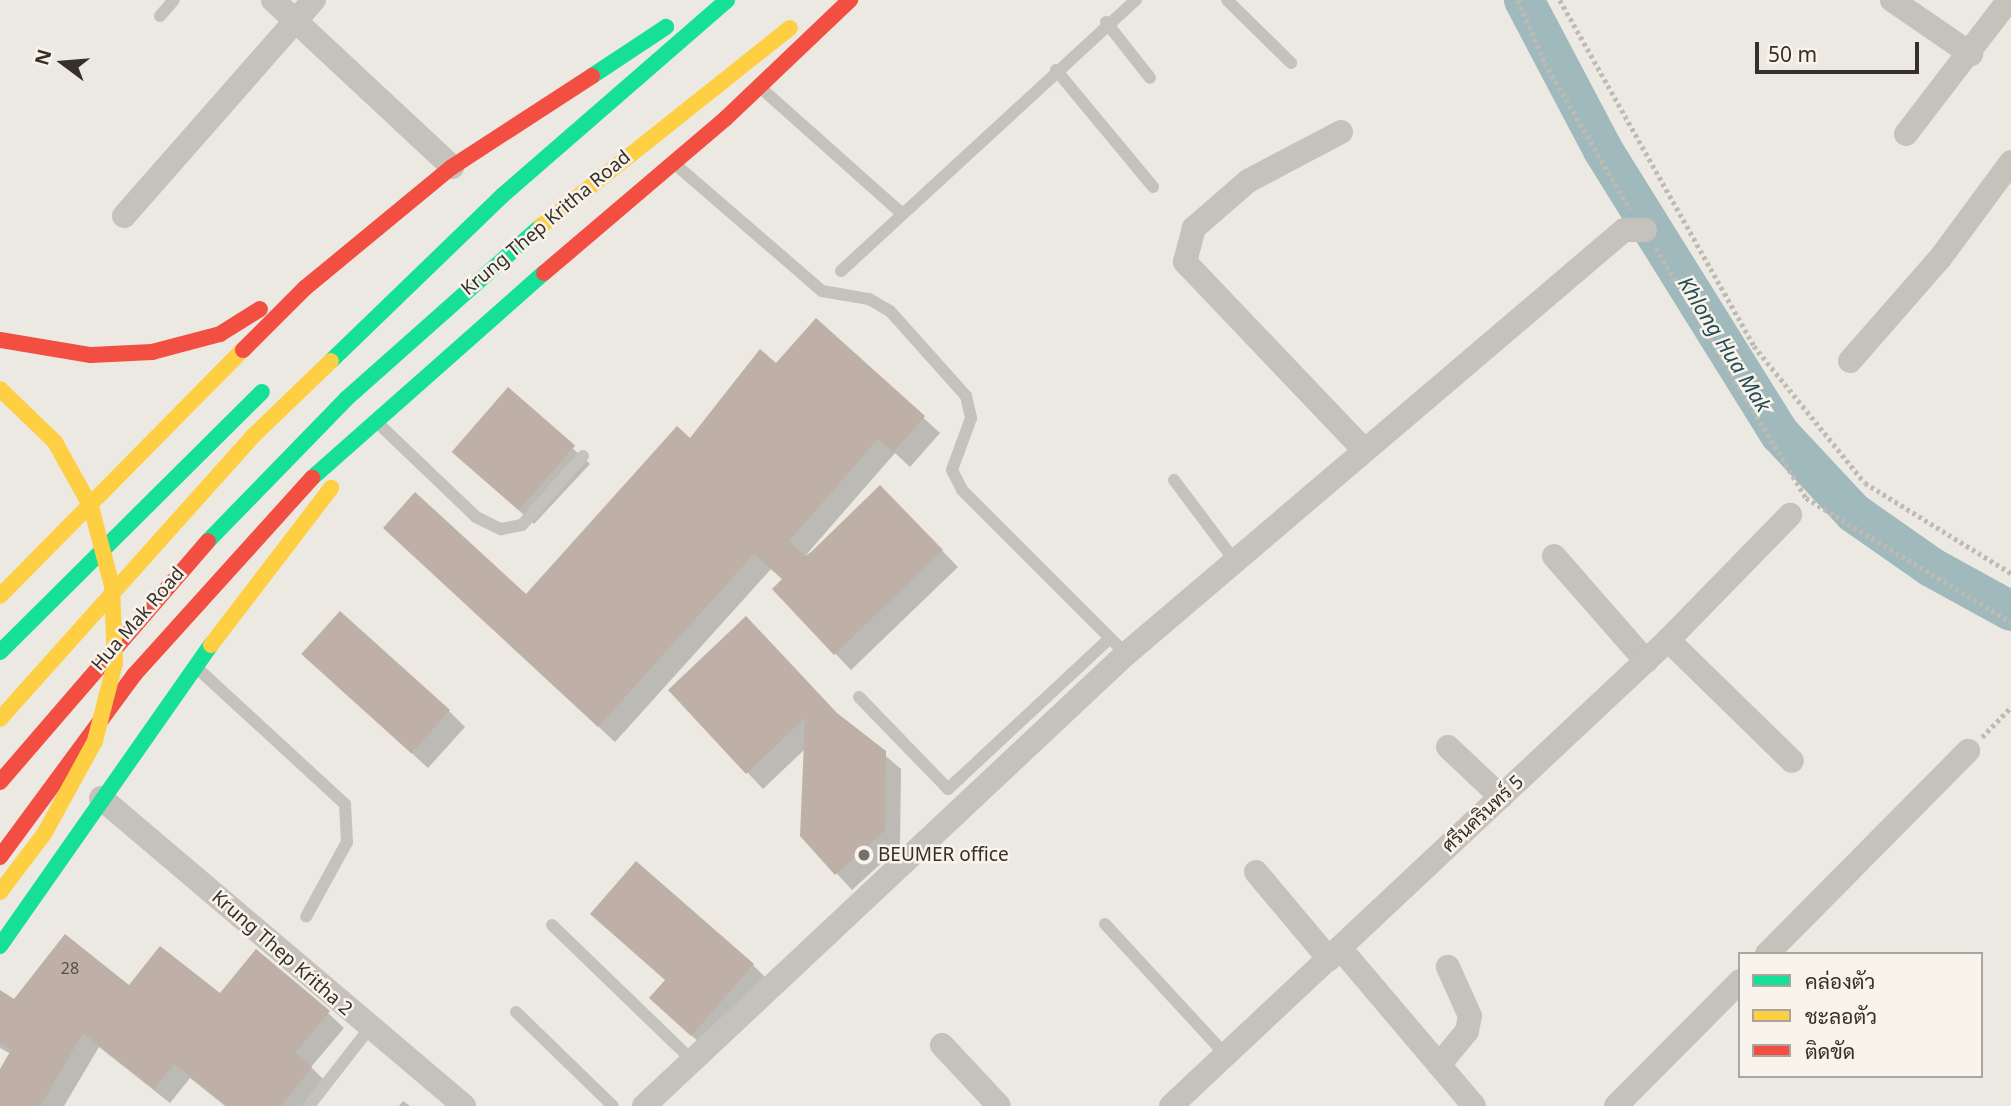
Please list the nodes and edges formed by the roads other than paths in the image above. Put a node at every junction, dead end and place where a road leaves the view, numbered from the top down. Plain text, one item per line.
1 (174, 0) edge
2 (273, 0) edge
3 (314, 0) edge
4 (709, 0) edge
5 (727, 0) edge
6 (824, 0) edge
7 (850, 0) edge
8 (1136, 0) edge
9 (1227, 0) edge
10 (1892, 0) edge
11 (2009, 0) edge
12 (160, 16) dead end
13 (296, 22) junction
14 (1106, 23) junction
15 (1971, 54) junction
16 (1291, 63) dead end
17 (1056, 70) junction
18 (1150, 78) dead end
19 (761, 87) junction
20 (1341, 132) dead end
21 (1906, 134) dead end
22 (2011, 162) edge
23 (674, 163) junction
24 (452, 167) junction
25 (1153, 187) dead end
26 (503, 195) junction
27 (900, 212) junction
28 (124, 216) dead end
29 (383, 222) junction
30 (1645, 230) road end
31 (841, 271) dead end
32 (390, 276) dead end
33 (0, 340) edge
34 (452, 355) junction
35 (1850, 361) dead end
36 (279, 375) dead end
37 (0, 389) edge
38 (383, 428) junction
39 (1363, 449) junction
40 (583, 456) dead end
41 (281, 461) joint
42 (1174, 480) dead end
43 (1790, 515) dead end
44 (1554, 556) dead end
45 (1234, 560) junction
46 (0, 596) edge
47 (1668, 640) junction
48 (1118, 646) junction
49 (0, 652) edge
50 (1646, 661) junction
51 (195, 666) junction
52 (859, 697) dead end
53 (0, 719) edge
54 (1448, 747) dead end
55 (1968, 751) road end
56 (1792, 761) dead end
57 (0, 782) edge
58 (1502, 797) junction
59 (101, 798) junction
60 (0, 857) edge
61 (1256, 872) dead end
62 (0, 892) edge
63 (306, 917) dead end
64 (1105, 924) dead end
65 (552, 925) dead end
66 (0, 946) edge
67 (1769, 952) edge
68 (1334, 954) junction
69 (1448, 967) dead end
70 (1738, 983) edge
71 (516, 1012) dead end
72 (369, 1028) junction
73 (942, 1045) dead end
74 (1226, 1055) junction
75 (692, 1060) junction
76 (1439, 1065) junction
77 (309, 1106) edge
78 (464, 1106) edge
79 (613, 1106) edge
80 (644, 1106) edge
81 (999, 1106) edge
82 (1171, 1106) edge
83 (1474, 1106) edge
84 (1616, 1106) edge

1 - 12 lane
2 - 13 street
3 - 13 street
4 - 24 main road
5 - 26 main road
6 - 41 main road, Krung Thep Kritha Road
7 - 19 main road
8 - 14 lane
9 - 16 lane
10 - 15 street
11 - 15 street
13 - 24 street
13 - 28 street
14 - 17 lane
14 - 18 lane
15 - 21 street
17 - 25 lane
17 - 27 lane
19 - 23 main road
19 - 27 lane
20 - 39 street
22 - 35 street
23 - 34 main road
23 - 48 lane
24 - 29 main road
26 - 32 main road
26 - 53 main road, Hua Mak Road
27 - 31 lane
29 - 33 main road
29 - 46 main road
30 - 39 street
34 - 38 main road
34 - 60 main road
36 - 49 main road
37 - 62 main road, bridge
38 - 40 lane
38 - 51 main road
39 - 45 street
41 - 57 main road, Hua Mak Road
42 - 45 lane
43 - 47 street, ศรีนครินทร์ 5
44 - 50 street
45 - 48 street
47 - 50 street, ศรีนครินทร์ 5
47 - 56 street
48 - 52 lane
48 - 75 street
50 - 58 street, ศรีนครินทร์ 5
51 - 59 main road
51 - 63 lane
54 - 58 street
55 - 67 street
58 - 68 street, ศรีนครินทร์ 5
59 - 66 main road
59 - 72 street, Krung Thep Kritha 2
61 - 68 street
64 - 74 lane
65 - 75 lane
68 - 74 street, ศรีนครินทร์ 5
68 - 76 street
69 - 76 street
70 - 84 street
71 - 79 lane
72 - 77 lane
72 - 78 street, Krung Thep Kritha 2
73 - 81 street
74 - 82 street, ศรีนครินทร์ 5
75 - 80 street
76 - 83 street

